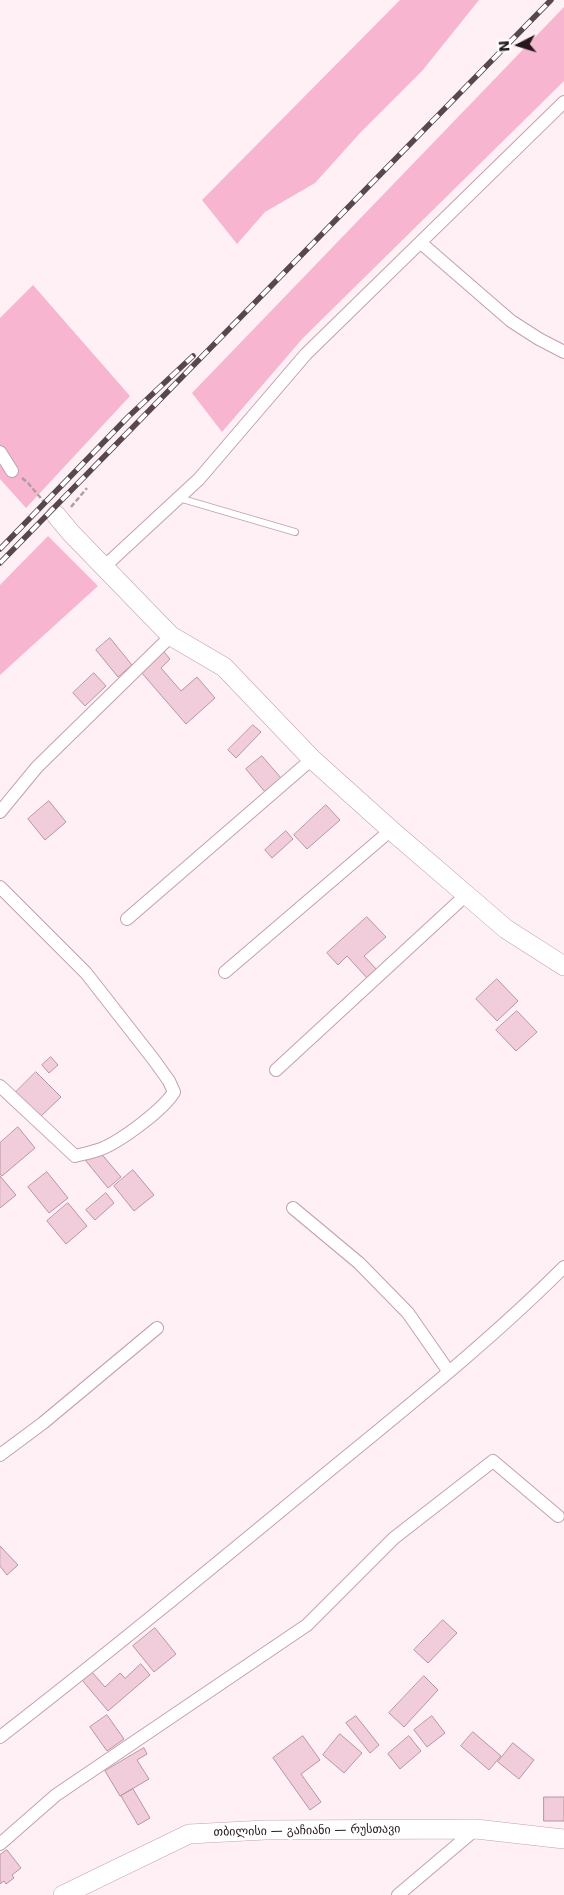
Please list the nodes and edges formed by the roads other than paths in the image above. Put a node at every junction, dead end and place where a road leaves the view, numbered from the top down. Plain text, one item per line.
1 (564, 102) edge
2 (421, 243) junction
3 (564, 352) edge
4 (0, 452) edge
5 (12, 471) road end
6 (178, 498) junction
7 (56, 515) dead end
8 (295, 532) dead end
9 (105, 566) junction
10 (172, 636) junction
11 (312, 758) junction
12 (0, 812) edge
13 (391, 830) junction
14 (0, 887) edge
15 (466, 895) junction
16 (127, 919) dead end
17 (564, 966) edge
18 (225, 972) dead end
19 (276, 1070) dead end
20 (0, 1086) edge
21 (294, 1208) dead end
22 (564, 1266) edge
23 (157, 1328) dead end
24 (449, 1372) junction
25 (0, 1455) edge
26 (558, 1516) dead end
27 (0, 1737) edge
28 (476, 1829) junction
29 (564, 1839) edge
30 (0, 1844) edge
31 (63, 1895) edge
32 (398, 1895) edge

1 - 2 street
2 - 3 street
2 - 6 street
4 - 5 street
6 - 8 lane
6 - 9 street
7 - 9 street
9 - 10 street
10 - 11 street
10 - 12 street
11 - 13 street
11 - 16 street
13 - 15 street
13 - 18 street
14 - 20 street
15 - 17 street
15 - 19 street
21 - 24 street
22 - 24 street
23 - 25 street
24 - 27 street
26 - 30 street
28 - 29 street, თბილისი — გაჩიანი — რუსთავი
28 - 31 street, თბილისი — გაჩიანი — რუსთავი
28 - 32 street

